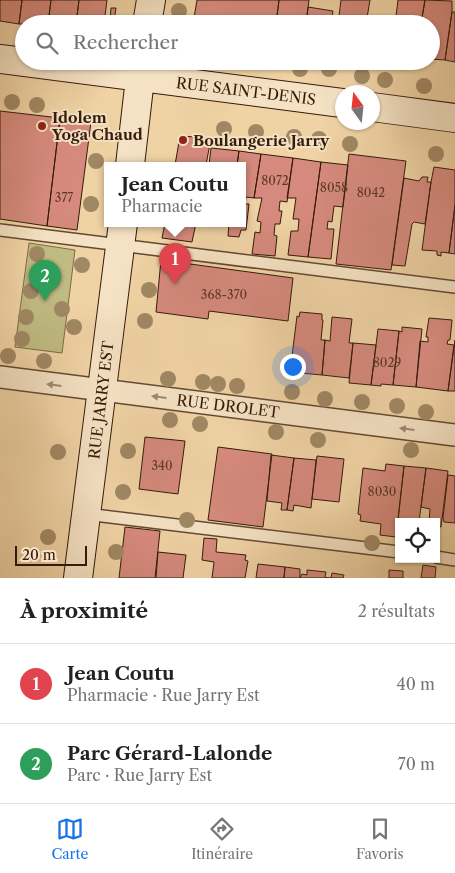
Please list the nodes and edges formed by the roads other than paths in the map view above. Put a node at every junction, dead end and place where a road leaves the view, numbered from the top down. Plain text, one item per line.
1 (150, 0) edge
2 (148, 15) edge
3 (0, 59) edge
4 (15, 60) edge
5 (142, 70) edge
6 (148, 70) edge
7 (335, 102) edge
8 (380, 108) edge
9 (455, 118) edge
10 (130, 162) edge
11 (0, 230) edge
12 (121, 234) edge
13 (455, 288) edge
14 (0, 377) edge
15 (102, 390) junction
16 (455, 435) edge
17 (86, 514) junction
18 (395, 552) edge
19 (440, 558) edge
20 (455, 560) edge
21 (78, 578) edge

1 - 2 main road
3 - 4 main road, RUE SAINT-DENIS
5 - 10 main road
6 - 7 main road, RUE SAINT-DENIS
8 - 9 main road
11 - 12 lane
12 - 13 lane
12 - 15 main road, RUE JARRY EST
15 -> 14 street, RUE DROLET
16 -> 15 street, RUE DROLET
15 - 17 main road, RUE JARRY EST
17 - 18 lane
17 - 21 main road, RUE JARRY EST
19 - 20 lane

